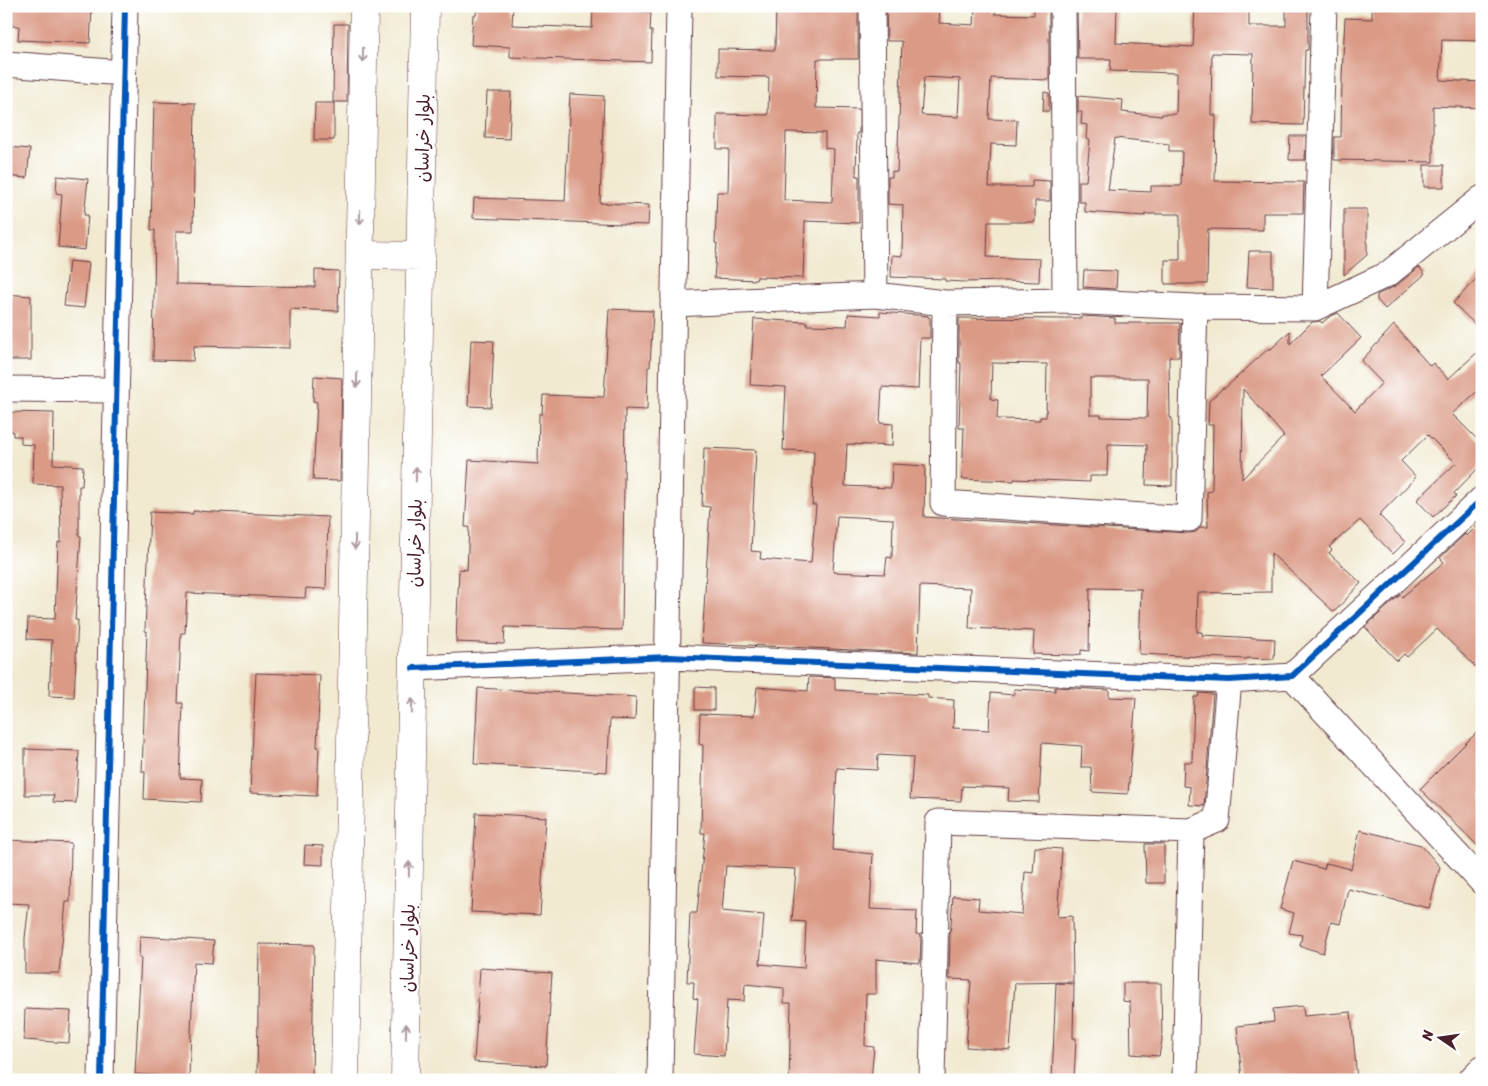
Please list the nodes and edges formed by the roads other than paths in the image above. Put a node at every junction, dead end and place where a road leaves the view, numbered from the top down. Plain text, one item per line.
1 (125, 6) edge
2 (364, 6) edge
3 (425, 6) edge
4 (679, 6) edge
5 (872, 6) edge
6 (1063, 6) edge
7 (1324, 6) edge
8 (6, 64) edge
9 (123, 73) junction
10 (1482, 198) edge
11 (360, 255) junction
12 (420, 256) junction
13 (875, 296) junction
14 (1065, 302) junction
15 (945, 303) junction
16 (673, 304) junction
17 (1195, 307) junction
18 (1315, 308) junction
19 (6, 389) edge
20 (115, 390) junction
21 (1482, 499) edge
22 (669, 657) junction
23 (413, 668) junction
24 (1292, 676) junction
25 (1229, 680) junction
26 (1191, 831) junction
27 (1482, 882) edge
28 (1482, 1068) edge
29 (101, 1080) edge
30 (345, 1080) edge
31 (405, 1080) edge
32 (660, 1080) edge
33 (932, 1080) edge
34 (1185, 1080) edge
35 (1470, 1080) edge

1 - 9 street
2 -> 11 main road
3 - 12 main road, بلوار خراسان
4 - 16 street
5 - 13 street
6 - 14 street
7 - 18 street
8 - 9 street
9 - 20 street
10 - 18 street
11 - 12 main road
11 -> 30 main road
23 -> 12 main road, بلوار خراسان
13 - 15 street
13 - 16 street
14 - 15 street
14 - 17 street
15 - 17 street
16 - 22 street
17 - 18 street
19 - 20 street
20 - 29 street
21 - 24 street
22 - 23 street
22 - 25 street
22 - 32 street
31 -> 23 main road, بلوار خراسان
24 - 25 street
24 - 27 street
25 - 26 street
26 - 33 street
26 - 34 street
28 - 35 street

